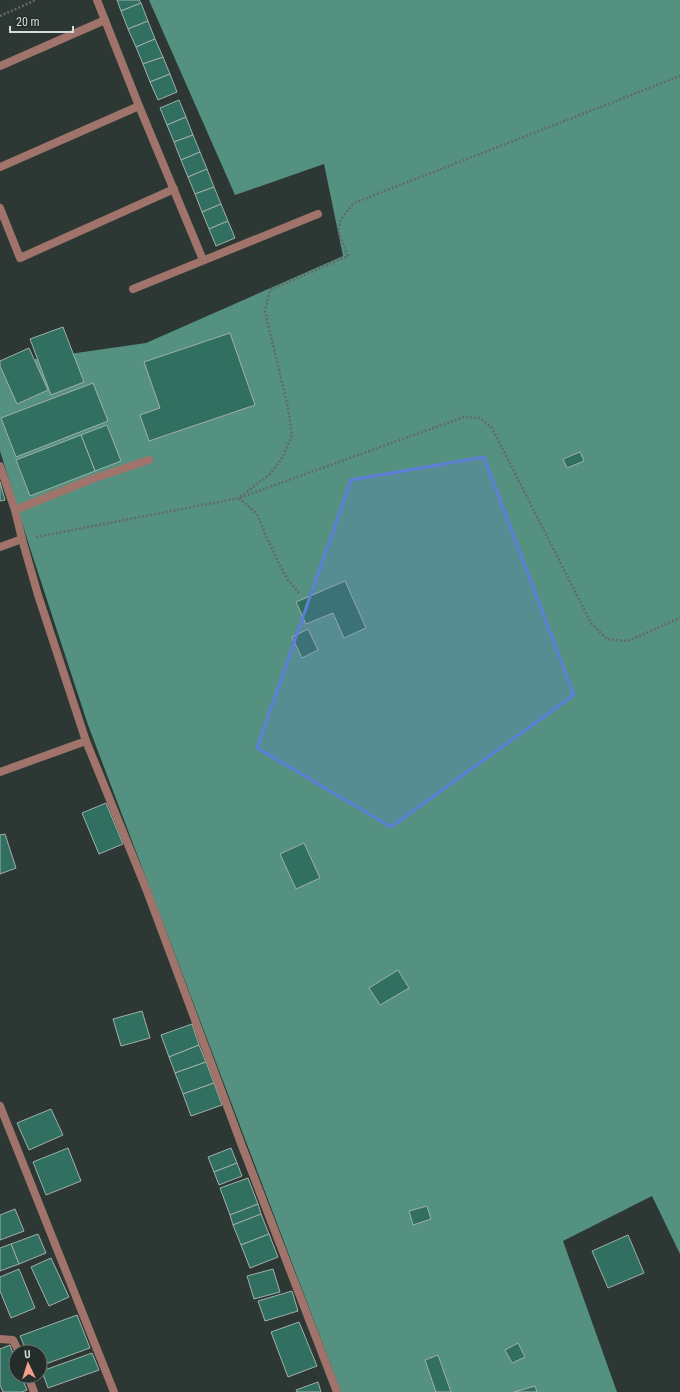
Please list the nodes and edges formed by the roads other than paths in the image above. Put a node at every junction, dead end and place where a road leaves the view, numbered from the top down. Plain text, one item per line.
1 (97, 0) edge
2 (105, 20) junction
3 (0, 66) edge
4 (139, 106) junction
5 (0, 167) edge
6 (174, 189) junction
7 (0, 208) edge
8 (318, 214) dead end
9 (203, 260) junction
10 (133, 289) dead end
11 (149, 460) dead end
12 (0, 466) edge
13 (15, 510) junction
14 (22, 539) junction
15 (0, 547) edge
16 (86, 741) junction
17 (0, 772) edge
18 (0, 1106) edge
19 (0, 1339) edge
20 (15, 1344) edge
21 (114, 1392) edge
22 (337, 1392) edge

1 - 2 street
2 - 3 street
2 - 4 street
4 - 5 street
4 - 6 street
6 - 7 street
6 - 9 street
8 - 9 street
9 - 10 street
11 - 13 street
12 - 13 street
13 - 14 street
14 - 15 street
14 - 16 street
16 - 17 street
16 - 22 street
18 - 21 street
19 - 20 street

